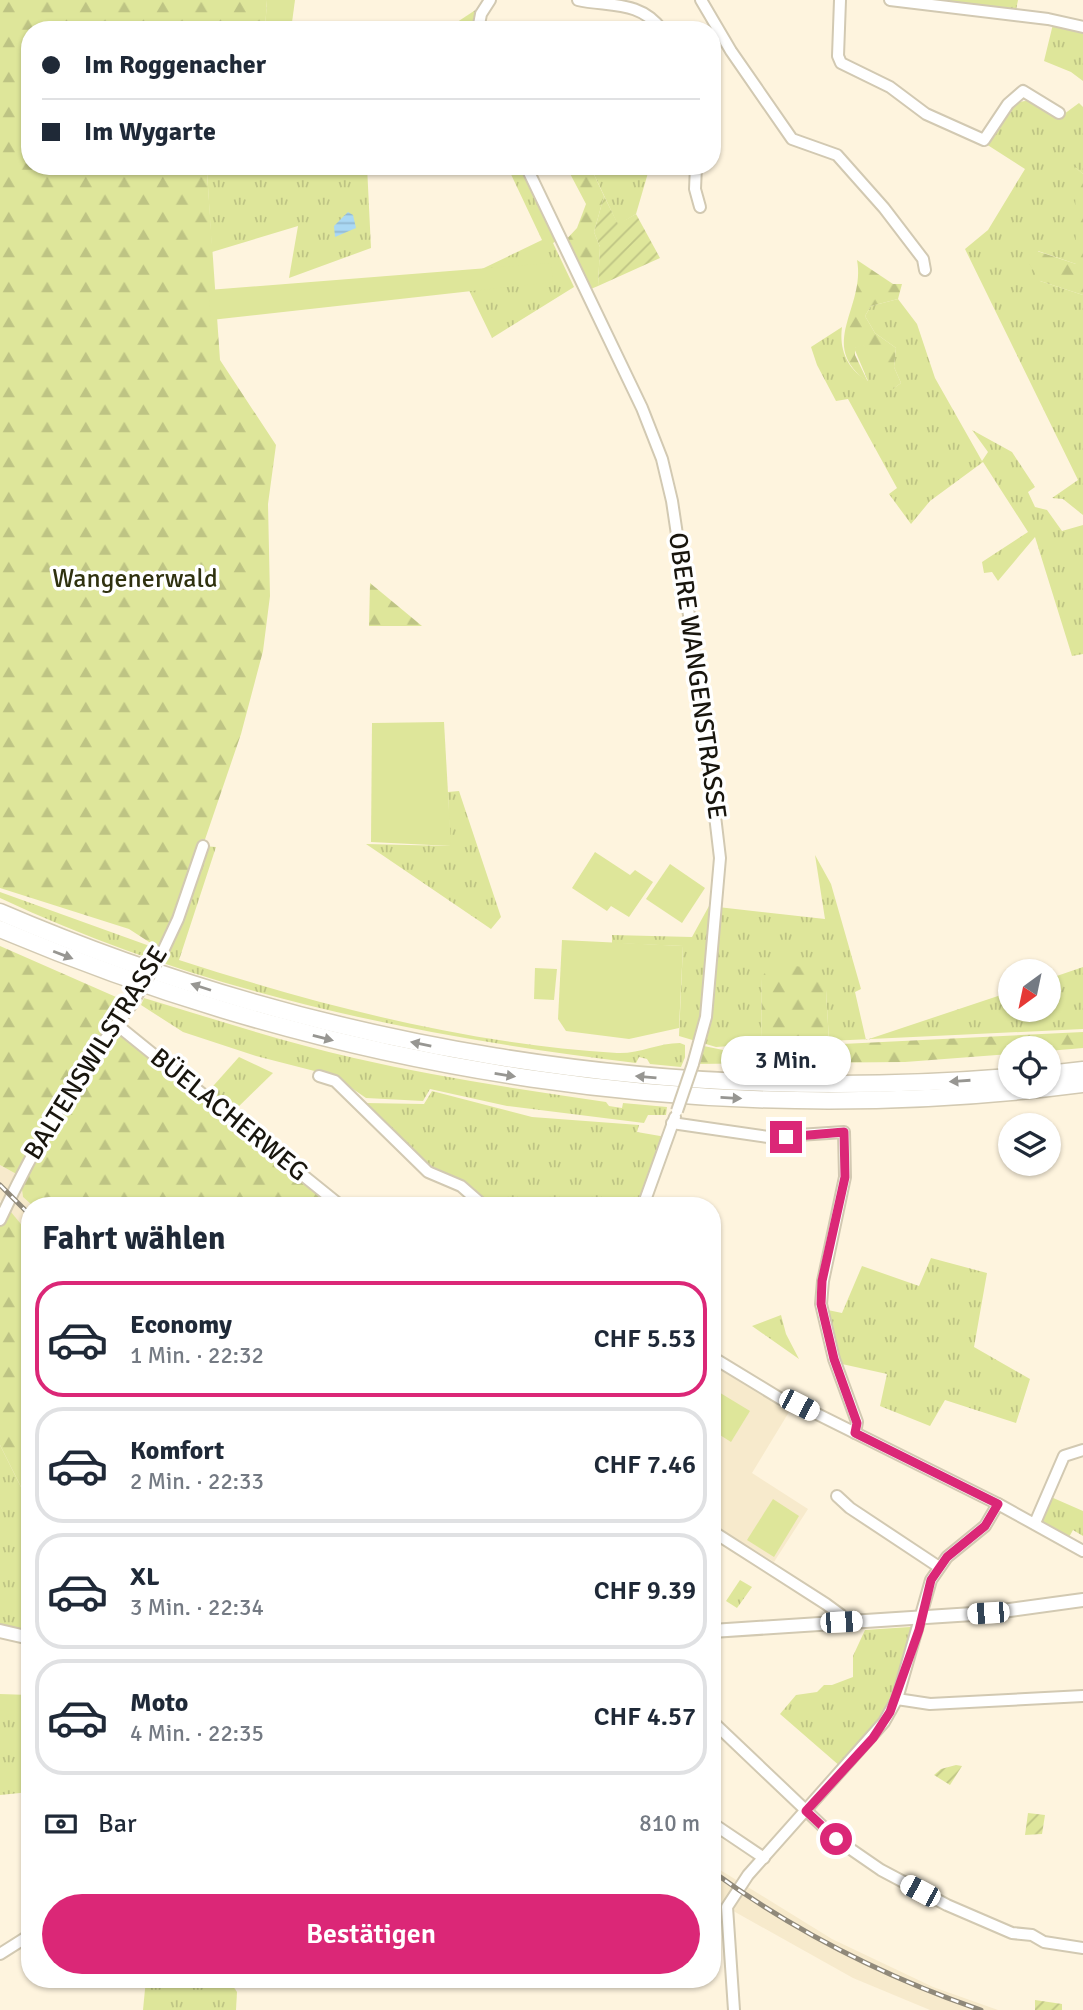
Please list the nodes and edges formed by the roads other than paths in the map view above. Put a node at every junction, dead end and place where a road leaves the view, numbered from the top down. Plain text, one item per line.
1 (578, 0) edge
2 (701, 0) edge
3 (839, 0) edge
4 (890, 0) edge
5 (486, 2) edge
6 (481, 21) edge
7 (654, 21) edge
8 (713, 21) edge
9 (1083, 27) edge
10 (721, 34) edge
11 (1059, 113) dead end
12 (530, 175) edge
13 (696, 175) edge
14 (701, 206) dead end
15 (925, 270) dead end
16 (203, 846) dead end
17 (0, 912) edge
18 (0, 929) edge
19 (117, 1026) junction
20 (1083, 1070) edge
21 (1061, 1073) edge
22 (319, 1076) dead end
23 (998, 1078) edge
24 (1083, 1084) edge
25 (1083, 1091) edge
26 (940, 1098) junction
27 (672, 1123) junction
28 (330, 1197) edge
29 (474, 1197) edge
30 (646, 1197) edge
31 (0, 1220) edge
32 (721, 1362) edge
33 (855, 1433) junction
34 (1083, 1450) edge
35 (837, 1496) dead end
36 (998, 1504) junction
37 (1035, 1523) junction
38 (721, 1537) edge
39 (1083, 1551) edge
40 (939, 1567) junction
41 (1083, 1600) edge
42 (922, 1617) junction
43 (841, 1622) junction
44 (721, 1630) edge
45 (0, 1631) edge
46 (21, 1636) edge
47 (1083, 1696) edge
48 (897, 1699) junction
49 (721, 1730) edge
50 (806, 1811) junction
51 (721, 1829) edge
52 (764, 1858) junction
53 (21, 1941) edge
54 (1083, 1948) edge
55 (0, 1954) edge
56 (734, 2010) edge

1 - 7 street
2 - 8 street
3 - 11 street
4 - 9 street
5 - 6 street
10 - 15 street
12 - 27 street, OBERE WANGENSTRASSE, bridge
13 - 14 street
16 - 19 street, BALTENSWILSTRASSE, bridge
23 -> 17 highway
18 -> 26 highway
19 - 28 street, BÜELACHERWEG
19 - 31 street, BALTENSWILSTRASSE
20 - 21 highway
22 - 29 street
24 - 26 highway
25 - 26 highway
27 - 30 street, OBERE WANGENSTRASSE
27 - 33 street
32 - 33 street
33 - 36 street
34 - 37 street
35 - 40 street
36 - 37 street
36 - 40 street
37 - 39 street
38 - 43 street
40 - 42 street
41 - 42 main road
42 - 43 main road
42 - 48 street
43 - 44 main road
45 - 46 main road
47 - 48 street
48 - 50 street
49 - 50 street
50 - 52 street
50 - 54 street
51 - 52 street
52 - 56 street
53 - 55 street

